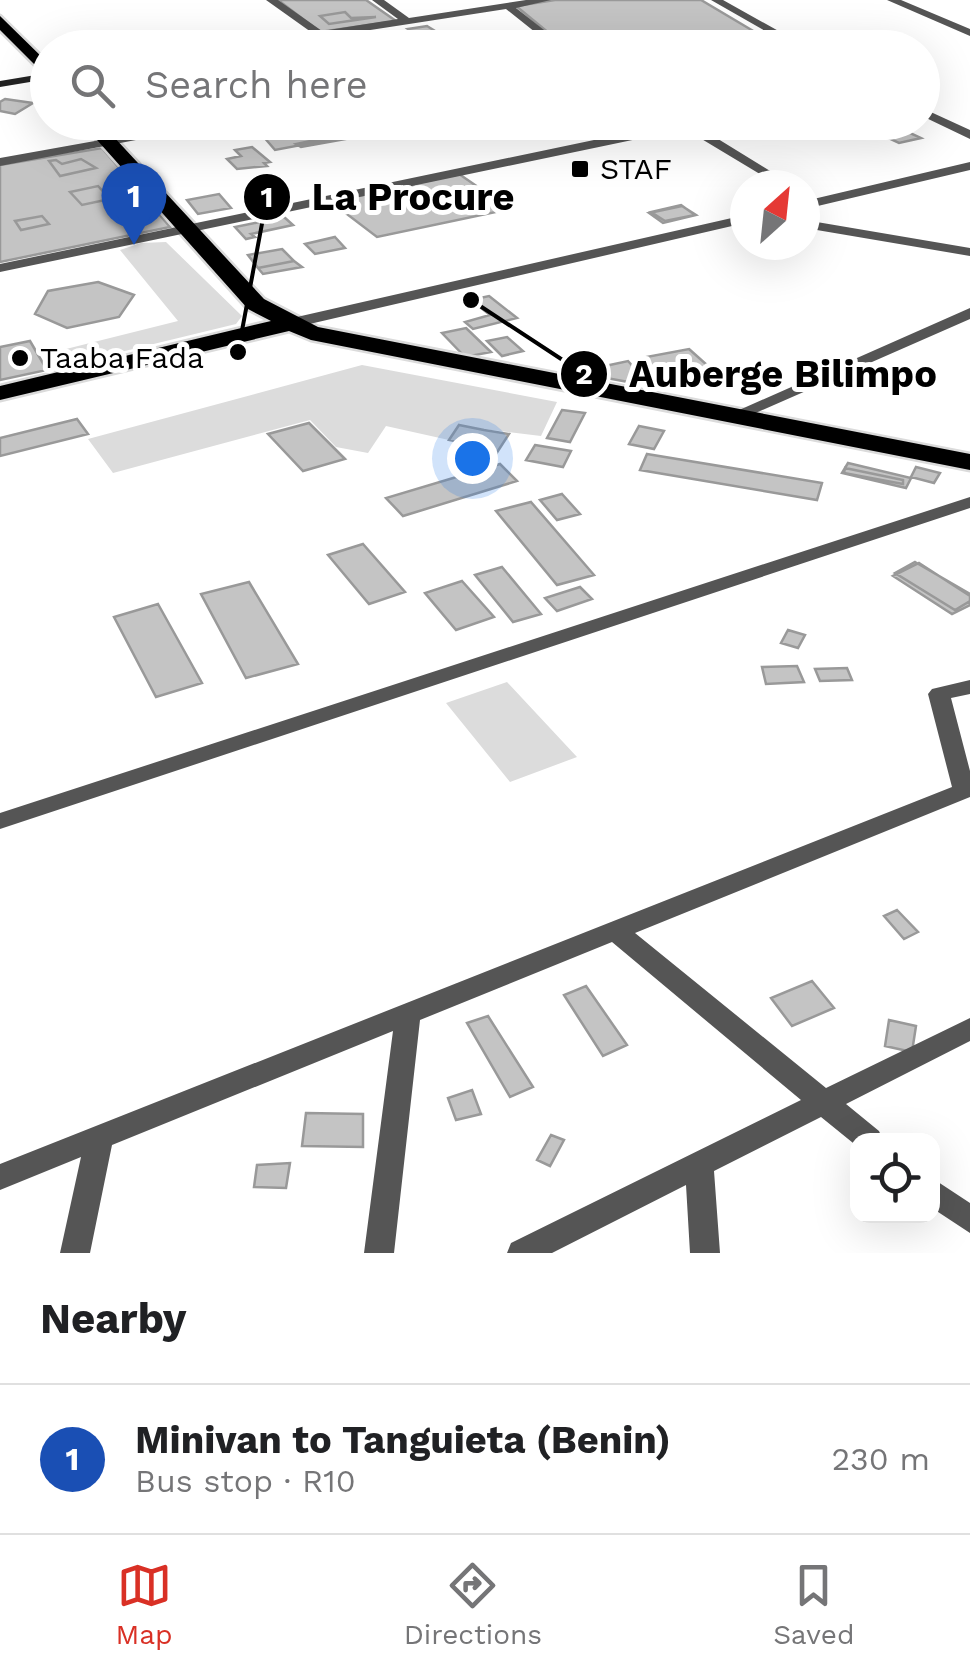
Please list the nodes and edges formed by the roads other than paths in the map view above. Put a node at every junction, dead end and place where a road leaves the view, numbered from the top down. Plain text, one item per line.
1 (271, 0) edge
2 (376, 0) edge
3 (546, 0) edge
4 (716, 0) edge
5 (892, 0) edge
6 (508, 6) junction
7 (0, 21) edge
8 (407, 21) junction
9 (314, 30) edge
10 (347, 30) edge
11 (539, 30) edge
12 (771, 30) edge
13 (970, 33) edge
14 (30, 55) edge
15 (30, 78) edge
16 (0, 84) edge
17 (940, 120) edge
18 (970, 135) edge
19 (104, 140) edge
20 (128, 140) edge
21 (608, 140) edge
22 (717, 140) edge
23 (107, 144) junction
24 (0, 162) edge
25 (966, 169) edge
26 (764, 170) edge
27 (820, 199) edge
28 (730, 222) edge
29 (189, 226) junction
30 (820, 227) edge
31 (970, 252) edge
32 (0, 268) edge
33 (970, 313) edge
34 (288, 324) junction
35 (0, 393) edge
36 (736, 416) junction
37 (970, 462) edge
38 (970, 502) edge
39 (970, 687) edge
40 (967, 792) edge
41 (0, 821) edge
42 (615, 931) junction
43 (408, 1014) junction
44 (970, 1029) edge
45 (822, 1103) junction
46 (861, 1133) edge
47 (99, 1138) junction
48 (699, 1164) junction
49 (0, 1178) edge
50 (940, 1196) edge
51 (970, 1220) edge
52 (75, 1253) edge
53 (380, 1253) edge
54 (522, 1253) edge
55 (705, 1253) edge

1 - 9 street
2 - 8 street
3 - 6 street
4 - 12 street
5 - 13 street
6 - 8 street
6 - 11 street
7 - 14 highway
8 - 10 street
15 - 16 main road
17 - 18 street
19 - 23 highway
20 - 23 street
21 - 29 street
22 - 26 street
23 - 24 street
23 - 29 highway
25 - 27 street
28 - 34 street
29 - 32 street
29 - 34 highway
30 - 31 street
33 - 36 street
34 - 35 highway
34 - 36 highway
36 - 37 highway
38 - 41 street
39 - 40 street
40 - 42 street
42 - 43 street
42 - 45 street
43 - 47 street
43 - 53 street
44 - 45 street
45 - 46 street
45 - 48 street
47 - 49 street
47 - 52 street
48 - 54 street
48 - 55 street
50 - 51 street

